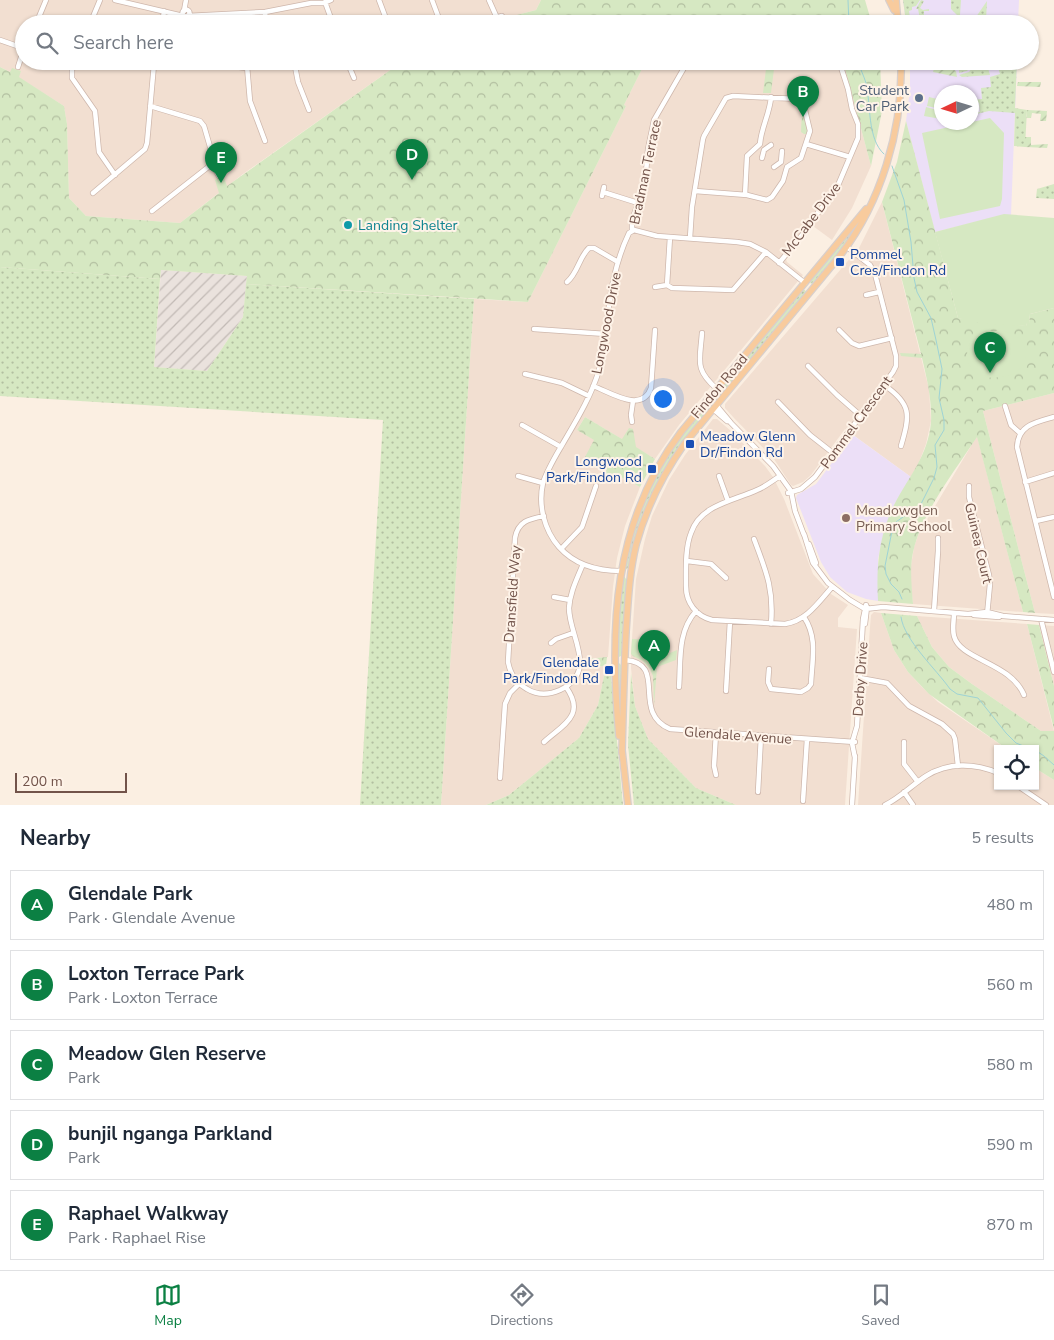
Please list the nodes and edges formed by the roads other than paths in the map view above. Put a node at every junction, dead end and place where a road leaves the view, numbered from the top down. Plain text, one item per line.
1 (46, 0) edge
2 (100, 0) edge
3 (115, 0) edge
4 (187, 0) edge
5 (379, 0) edge
6 (432, 0) edge
7 (490, 0) edge
8 (889, 0) edge
9 (896, 0) edge
10 (327, 1) edge
11 (164, 11) junction
12 (265, 12) junction
13 (186, 13) junction
14 (896, 14) joint
15 (40, 15) edge
16 (94, 15) edge
17 (163, 15) edge
18 (207, 15) joint
19 (265, 15) edge
20 (330, 15) edge
21 (385, 15) edge
22 (438, 15) edge
23 (499, 15) edge
24 (0, 40) edge
25 (15, 45) edge
26 (74, 70) edge
27 (155, 70) edge
28 (248, 70) edge
29 (296, 70) edge
30 (351, 70) edge
31 (683, 70) edge
32 (842, 70) edge
33 (901, 70) edge
34 (354, 78) dead end
35 (771, 97) junction
36 (150, 106) junction
37 (308, 110) dead end
38 (265, 141) dead end
39 (806, 144) junction
40 (771, 145) dead end
41 (758, 146) junction
42 (764, 150) junction
43 (782, 151) dead end
44 (850, 157) junction
45 (762, 158) dead end
46 (781, 162) junction
47 (212, 164) junction
48 (774, 167) dead end
49 (787, 167) junction
50 (115, 175) junction
51 (219, 176) dead end
52 (695, 191) junction
53 (603, 192) dead end
54 (93, 194) dead end
55 (744, 194) junction
56 (874, 196) junction
57 (638, 203) junction
58 (152, 211) dead end
59 (848, 229) junction
60 (632, 231) junction
61 (857, 233) junction
62 (670, 237) junction
63 (690, 238) junction
64 (847, 246) junction
65 (766, 252) junction
66 (618, 262) junction
67 (779, 263) junction
68 (567, 282) dead end
69 (804, 284) junction
70 (667, 285) junction
71 (655, 287) dead end
72 (812, 289) junction
73 (879, 292) junction
74 (866, 295) dead end
75 (534, 329) dead end
76 (655, 330) dead end
77 (838, 330) dead end
78 (702, 333) dead end
79 (606, 334) junction
80 (892, 338) junction
81 (808, 366) dead end
82 (525, 374) dead end
83 (884, 385) junction
84 (593, 386) junction
85 (717, 388) junction
86 (589, 396) junction
87 (633, 401) junction
88 (707, 401) junction
89 (778, 402) dead end
90 (1005, 406) dead end
91 (714, 407) junction
92 (861, 416) junction
93 (1054, 417) edge
94 (632, 422) dead end
95 (522, 425) dead end
96 (1020, 433) junction
97 (901, 446) dead end
98 (561, 447) junction
99 (833, 453) junction
100 (1054, 473) edge
101 (518, 476) dead end
102 (719, 476) dead end
103 (780, 476) junction
104 (1025, 482) junction
105 (544, 483) junction
106 (596, 486) dead end
107 (969, 486) dead end
108 (790, 492) junction
109 (728, 501) junction
110 (544, 516) junction
111 (1054, 517) edge
112 (1036, 521) junction
113 (938, 538) dead end
114 (754, 539) dead end
115 (561, 549) junction
116 (687, 561) junction
117 (583, 564) junction
118 (621, 573) junction
119 (631, 574) junction
120 (726, 578) dead end
121 (832, 587) junction
122 (554, 597) dead end
123 (1054, 597) edge
124 (570, 600) junction
125 (866, 607) junction
126 (696, 611) junction
127 (934, 611) junction
128 (954, 613) junction
129 (988, 613) junction
130 (1054, 616) edge
131 (804, 617) junction
132 (1041, 619) junction
133 (1054, 620) edge
134 (730, 621) junction
135 (771, 624) junction
136 (573, 633) junction
137 (551, 644) dead end
138 (615, 660) junction
139 (625, 660) junction
140 (769, 669) dead end
141 (1054, 672) edge
142 (860, 680) junction
143 (519, 684) junction
144 (566, 687) junction
145 (679, 687) dead end
146 (726, 691) dead end
147 (1024, 694) dead end
148 (716, 733) junction
149 (761, 736) junction
150 (807, 739) junction
151 (544, 742) dead end
152 (853, 742) junction
153 (904, 742) dead end
154 (622, 753) junction
155 (958, 766) junction
156 (994, 772) edge
157 (716, 774) dead end
158 (500, 778) dead end
159 (918, 782) junction
160 (1024, 790) edge
161 (758, 792) dead end
162 (904, 792) junction
163 (803, 802) dead end
164 (1043, 804) edge
165 (628, 805) edge
166 (852, 805) edge
167 (885, 805) edge
168 (913, 805) edge

1 - 15 street
2 - 16 street
3 - 11 street
4 - 13 street
5 - 21 street
6 - 22 street
7 - 23 street
8 - 14 main road
9 - 14 main road
10 - 12 street
10 - 20 street
11 - 13 street
11 - 17 street
12 - 18 street
12 - 19 street
13 - 18 street
24 - 25 street
26 - 50 street
27 - 36 street
28 - 38 street
29 - 37 street
30 - 34 street
31 - 57 street, Bradman Terrace
32 - 44 street, McCabe Drive
33 - 56 main road, Findon Road
35 - 39 street
35 - 41 street
35 - 52 street
36 - 47 street
36 - 50 street
39 - 44 street
39 - 49 street
40 - 42 street
41 - 42 street
41 - 55 street
42 - 45 street
43 - 46 street
44 - 67 street, McCabe Drive
46 - 48 street
46 - 49 street
47 - 51 street
47 - 58 street
49 - 55 street
50 - 54 street
52 - 55 street
52 - 63 street
53 - 57 street
56 - 59 main road, Findon Road
56 - 61 main road, Findon Road
57 - 60 street, Bradman Terrace
59 - 61 main road
59 - 69 main road, Findon Road
60 - 62 street
60 - 66 street, Longwood Drive
61 - 64 main road, Findon Road
62 - 63 street
62 - 70 street
63 - 65 street
64 - 72 main road, Findon Road
64 - 73 street, Pommel Crescent
65 - 67 street
65 - 70 street
66 - 68 street
66 - 79 street, Longwood Drive
67 - 69 street
69 - 72 main road
69 - 85 main road, Findon Road
70 - 71 street
72 - 91 main road, Findon Road
73 - 74 street
73 - 80 street, Pommel Crescent
75 - 79 street
76 - 87 street
77 - 80 street
78 - 85 street
79 - 84 street, Longwood Drive
80 - 83 street, Pommel Crescent
81 - 92 street
82 - 86 street
83 - 92 street, Pommel Crescent
83 - 97 street
84 - 86 street, Longwood Drive
84 - 87 street
85 - 88 main road, Findon Road
86 - 98 street, Longwood Drive
87 - 94 street
88 - 91 main road
88 - 118 main road, Findon Road
89 - 99 street
90 - 96 street
91 - 103 street
91 - 119 main road, Findon Road
92 - 99 street, Pommel Crescent
93 - 96 street
95 - 98 street
96 - 104 street
98 - 105 street, Longwood Drive
99 - 108 street, Pommel Crescent
100 - 104 street
101 - 105 street
102 - 109 street
103 - 108 street
103 - 109 street
104 - 112 street
105 - 110 street, Longwood Drive
106 - 115 street
107 - 129 street, Guinea Court
108 - 121 street
109 - 116 street
110 - 115 street, Longwood Drive
110 - 143 street, Dransfield Way
111 - 112 street
112 - 123 street
113 - 127 street
114 - 135 street
115 - 117 street, Longwood Drive
116 - 120 street
116 - 126 street
117 - 118 street, Longwood Drive
117 - 124 street
118 - 119 main road
118 - 138 main road, Findon Road
119 - 139 main road, Findon Road
121 - 125 street
121 - 131 street
122 - 124 street
124 - 136 street
125 - 127 street
125 - 142 street, Derby Drive
126 - 134 street
126 - 145 street
127 - 128 street
128 - 129 street
128 - 147 street
129 - 132 street
130 - 133 street
131 - 135 street
131 - 140 street
132 - 133 street
132 - 141 street
134 - 135 street
134 - 146 street
136 - 137 street
136 - 144 street
138 - 139 main road
138 - 154 main road, Findon Road
139 - 148 street, Glendale Avenue
139 - 154 main road, Findon Road
142 - 152 street, Derby Drive
142 - 155 street
143 - 144 street
143 - 158 street
144 - 151 street
148 - 149 street, Glendale Avenue
148 - 157 street
149 - 150 street, Glendale Avenue
149 - 161 street
150 - 152 street, Glendale Avenue
150 - 163 street
152 - 166 street, Derby Drive
153 - 159 street
154 - 165 main road, Findon Road
155 - 156 street
155 - 159 street
159 - 162 street
160 - 164 street
162 - 167 street
162 - 168 street

